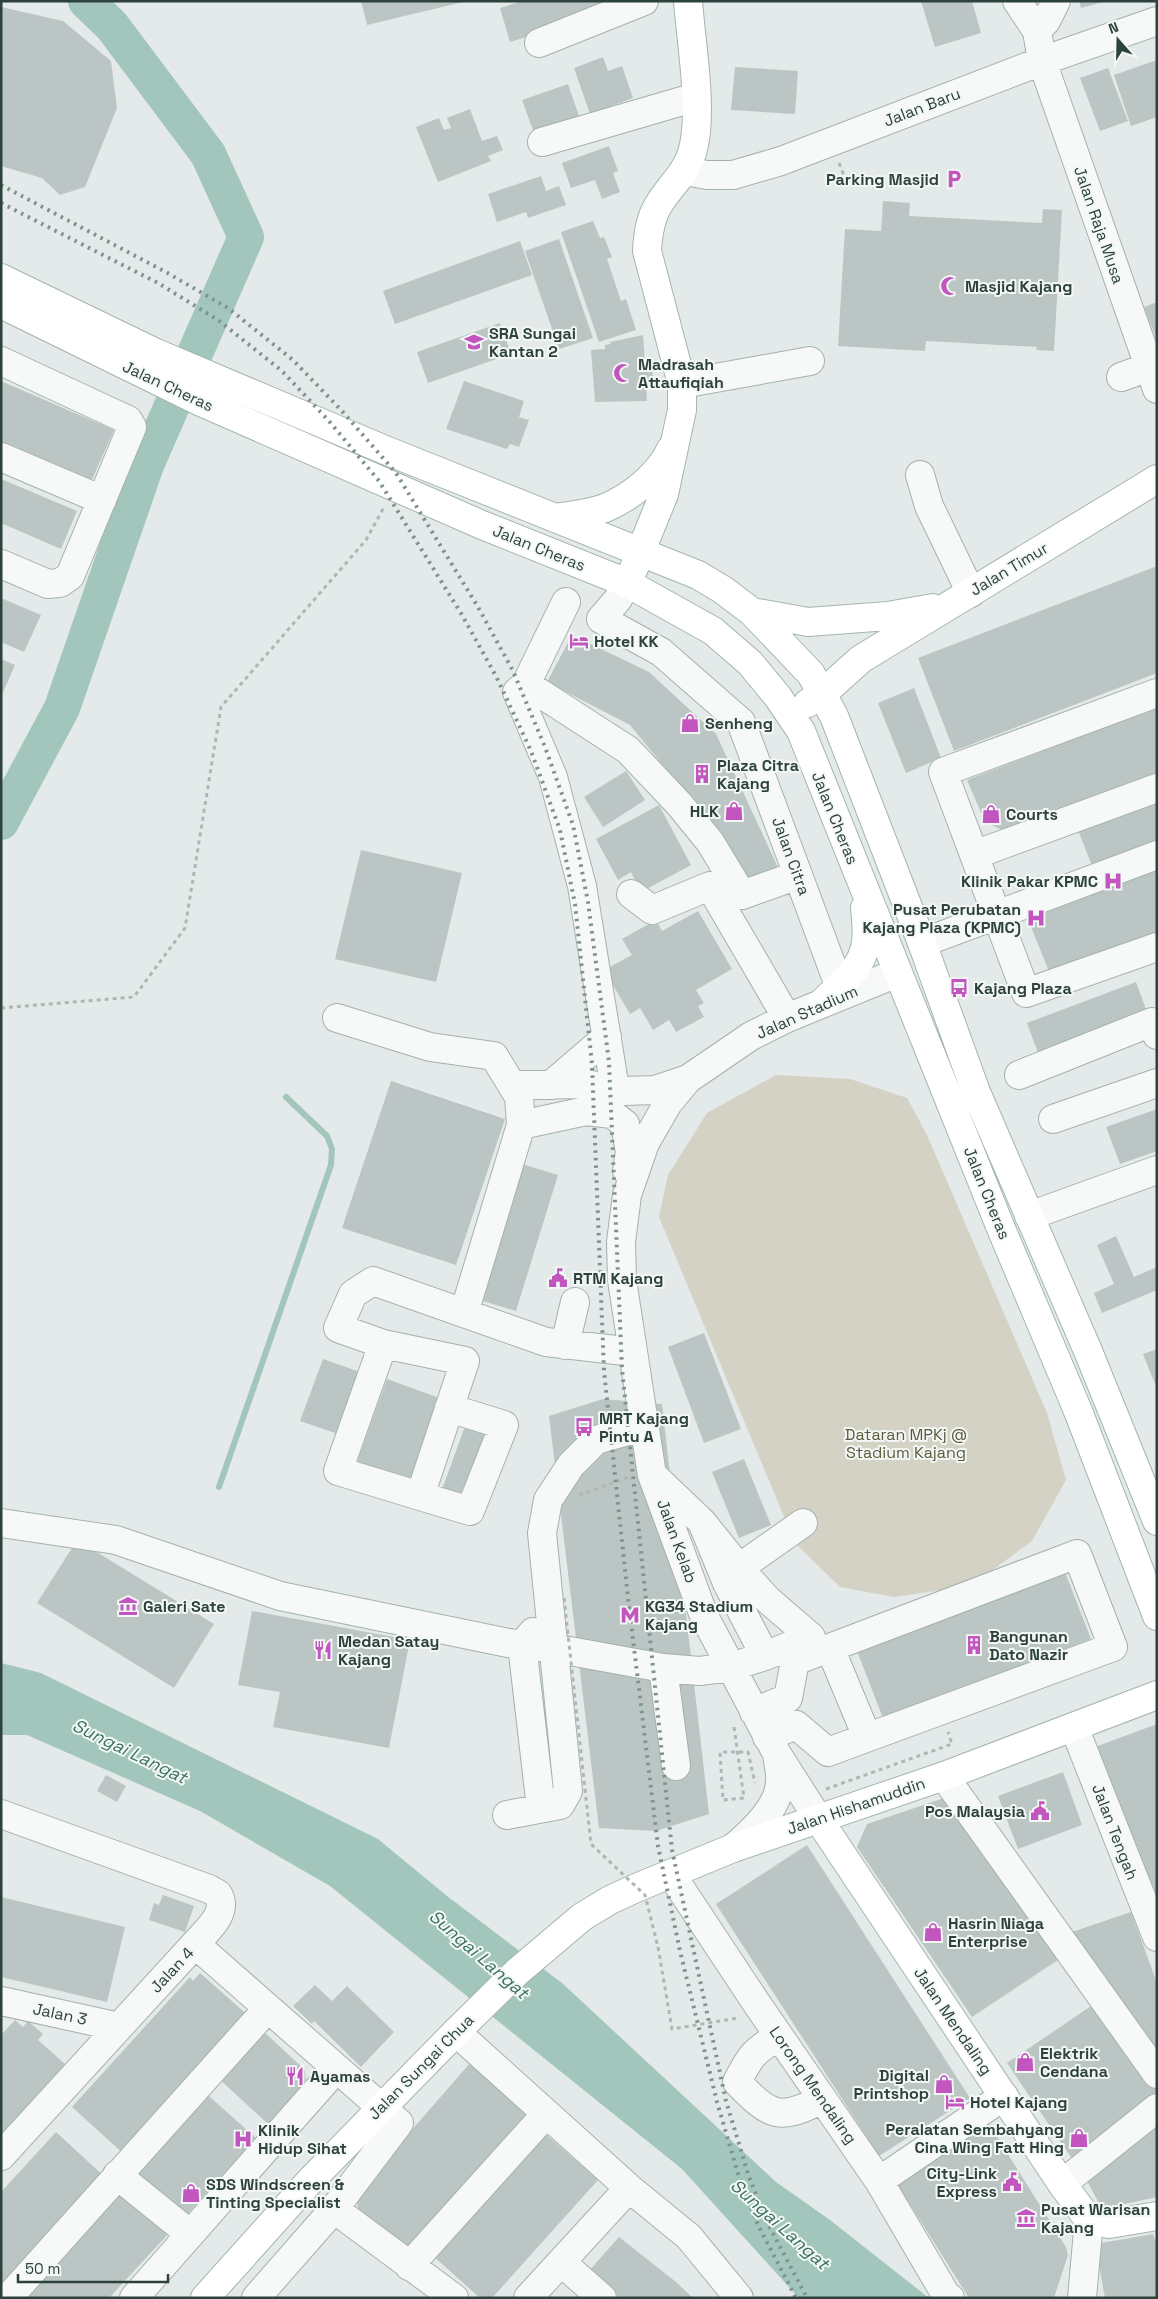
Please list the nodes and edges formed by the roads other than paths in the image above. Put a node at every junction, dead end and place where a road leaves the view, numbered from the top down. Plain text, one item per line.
1 (644, 1) edge
2 (688, 1) edge
3 (1017, 1) edge
4 (1056, 1) edge
5 (1157, 21) edge
6 (1037, 31) junction
7 (539, 42) dead end
8 (1042, 61) junction
9 (696, 97) junction
10 (542, 142) dead end
11 (684, 171) junction
12 (1, 278) edge
13 (1, 304) edge
14 (1, 361) edge
15 (810, 361) dead end
16 (149, 364) junction
17 (1121, 377) dead end
18 (1153, 378) edge
19 (682, 384) junction
20 (679, 428) junction
21 (1, 457) edge
22 (920, 475) dead end
23 (1157, 479) edge
24 (102, 500) junction
25 (555, 518) junction
26 (641, 553) junction
27 (1, 564) edge
28 (628, 583) junction
29 (962, 598) junction
30 (566, 602) dead end
31 (752, 612) junction
32 (526, 684) junction
33 (817, 684) junction
34 (1157, 693) edge
35 (784, 706) junction
36 (1157, 788) edge
37 (974, 854) junction
38 (1157, 855) edge
39 (798, 875) junction
40 (864, 891) junction
41 (631, 894) dead end
42 (996, 915) junction
43 (922, 943) junction
44 (1157, 947) edge
45 (898, 973) junction
46 (831, 994) junction
47 (337, 1018) dead end
48 (787, 1018) junction
49 (1157, 1035) edge
50 (607, 1037) junction
51 (1019, 1074) dead end
52 (688, 1079) junction
53 (1157, 1083) edge
54 (551, 1084) junction
55 (512, 1085) junction
56 (615, 1089) junction
57 (1053, 1119) dead end
58 (521, 1125) junction
59 (1157, 1170) edge
60 (627, 1195) junction
61 (1029, 1216) junction
62 (575, 1302) dead end
63 (464, 1313) junction
64 (383, 1344) junction
65 (565, 1345) junction
66 (634, 1352) junction
67 (450, 1408) junction
68 (645, 1426) junction
69 (652, 1472) junction
70 (420, 1496) junction
71 (1157, 1521) edge
72 (702, 1522) junction
73 (1, 1523) edge
74 (803, 1523) dead end
75 (739, 1568) junction
76 (556, 1600) junction
77 (1157, 1616) edge
78 (522, 1645) junction
79 (554, 1648) junction
80 (830, 1648) junction
81 (765, 1656) junction
82 (731, 1667) junction
83 (663, 1668) junction
84 (1157, 1695) edge
85 (744, 1716) junction
86 (1074, 1727) junction
87 (867, 1737) junction
88 (772, 1746) junction
89 (676, 1766) dead end
90 (944, 1776) junction
91 (541, 1808) junction
92 (1, 1814) edge
93 (507, 1815) dead end
94 (819, 1820) junction
95 (732, 1848) junction
96 (671, 1874) junction
97 (562, 1932) joint
98 (1157, 1937) edge
99 (195, 1944) junction
100 (1, 2001) edge
101 (268, 2008) junction
102 (463, 2025) junction
103 (119, 2027) junction
104 (779, 2036) junction
105 (336, 2068) junction
106 (1157, 2074) edge
107 (1004, 2096) junction
108 (822, 2099) junction
109 (382, 2108) junction
110 (1157, 2108) edge
111 (546, 2114) junction
112 (1, 2156) edge
113 (117, 2175) junction
114 (879, 2181) junction
115 (1062, 2184) junction
116 (629, 2188) junction
117 (334, 2209) junction
118 (1157, 2216) edge
119 (1089, 2220) junction
120 (190, 2234) junction
121 (561, 2262) junction
122 (409, 2266) junction
123 (8, 2298) edge
124 (134, 2298) edge
125 (205, 2298) edge
126 (256, 2298) edge
127 (454, 2298) edge
128 (528, 2298) edge
129 (602, 2298) edge
130 (739, 2298) edge
131 (950, 2298) edge
132 (1082, 2298) edge

1 - 7 street
2 - 9 main road
3 - 6 street
4 - 6 street
5 - 8 street, Jalan Baru
6 - 8 street, Jalan Raja Musa
8 - 11 street, Jalan Baru
8 - 18 street, Jalan Raja Musa
9 - 10 street
9 - 11 main road
11 - 19 main road
12 - 16 main road, Jalan Cheras
13 - 16 main road, Jalan Cheras
14 - 24 street
15 - 19 street
16 - 25 main road, Jalan Cheras
16 - 28 main road, Jalan Cheras
17 - 18 street
19 - 20 main road
20 - 25 main road
20 - 26 main road
21 - 24 street
22 - 29 street
23 - 29 main road, Jalan Timur
24 - 27 street
25 - 26 main road, Jalan Cheras
26 - 28 main road
26 - 31 main road, Jalan Cheras
28 - 35 main road, Jalan Cheras
28 - 39 street, Jalan Citra
29 - 31 main road
29 - 33 main road, Jalan Timur
30 - 32 street
31 - 33 main road, Jalan Cheras
32 - 39 street
32 - 50 street
33 - 35 main road, Jalan Timur
33 - 43 main road, Jalan Cheras
34 - 37 street
35 - 40 main road, Jalan Cheras
36 - 37 street
37 - 42 street
38 - 42 street
39 - 46 street, Jalan Citra
40 - 45 main road, Jalan Cheras
40 - 46 main road
41 - 48 street
42 - 43 street
42 - 44 street
43 - 61 main road, Jalan Cheras
45 - 46 street, Jalan Stadium
45 - 77 main road, Jalan Cheras
46 - 48 street, Jalan Stadium
47 - 55 street
48 - 52 street, Jalan Stadium
49 - 51 street
50 - 54 street
50 - 56 street
52 - 56 street
52 - 60 street, Jalan Stadium
53 - 57 street
54 - 55 street
54 - 56 street
55 - 58 street
58 - 60 street
58 - 63 street
59 - 61 street
60 - 66 street, Jalan Stadium
61 - 71 main road, Jalan Cheras
62 - 65 street
63 - 64 street
63 - 65 street
64 - 67 street
64 - 70 street
65 - 66 street
66 - 68 street, Jalan Kelab
67 - 70 street
67 - 70 street
68 - 69 street, Jalan Kelab
68 - 76 street
69 - 72 street
69 - 82 street, Jalan Kelab
72 - 75 street
72 - 81 street
73 - 78 street
74 - 75 street
75 - 81 street
76 - 78 street
76 - 79 street
78 - 79 street
78 - 91 street
79 - 83 street
79 - 91 street
80 - 85 street
80 - 87 street
80 - 87 street
81 - 82 street
82 - 83 street
82 - 85 street, Jalan Kelab
83 - 89 street
84 - 86 main road, Jalan Hishamuddin
85 - 88 street, Jalan Kelab
86 - 90 main road, Jalan Hishamuddin
86 - 98 street, Jalan Tengah
87 - 88 street
88 - 94 street, Jalan Kelab
88 - 95 street
90 - 94 main road, Jalan Hishamuddin
90 - 106 street
91 - 93 street
92 - 99 street
94 - 95 main road, Jalan Hishamuddin
94 - 107 main road, Jalan Mendaling
95 - 96 main road, Jalan Hishamuddin
96 - 97 main road, Jalan Hishamuddin
96 - 104 street, Lorong Mendaling
97 - 102 main road, Jalan Sungai Chua
99 - 101 street, Jalan 4
99 - 103 street, Jalan 4
100 - 103 street, Jalan 3
101 - 105 street, Jalan 4
101 - 113 street
102 - 109 main road, Jalan Sungai Chua
102 - 111 street
103 - 112 street, Jalan 4
104 - 108 street, Lorong Mendaling
104 - 108 street
105 - 109 street, Jalan 4
105 - 120 street
107 - 114 street
107 - 115 main road, Jalan Mendaling
108 - 114 street, Lorong Mendaling
109 - 117 street, Jalan 4
109 - 125 main road, Jalan Sungai Chua
110 - 115 street
111 - 116 street
111 - 122 street
113 - 120 street
113 - 123 street
114 - 131 street, Lorong Mendaling
115 - 119 main road, Jalan Mendaling
116 - 121 street
116 - 130 street
117 - 122 street
117 - 126 street
118 - 119 main road
119 - 132 street
120 - 124 street
121 - 128 street
121 - 129 street
122 - 127 street

